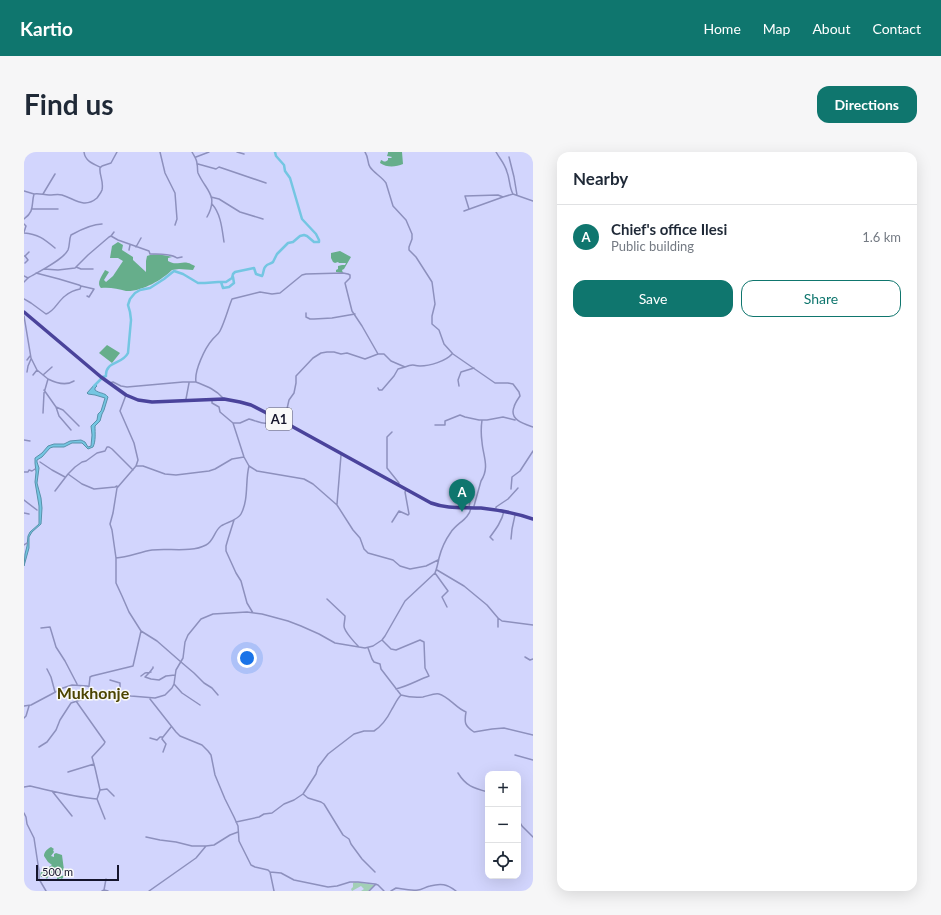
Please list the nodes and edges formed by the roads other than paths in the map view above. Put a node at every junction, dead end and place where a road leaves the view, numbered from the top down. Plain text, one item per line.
1 (84, 152) edge
2 (118, 152) edge
3 (160, 152) edge
4 (192, 152) edge
5 (209, 152) edge
6 (238, 152) edge
7 (365, 152) edge
8 (496, 152) edge
9 (244, 154) dead end
10 (196, 157) junction
11 (509, 157) dead end
12 (198, 164) junction
13 (100, 167) junction
14 (55, 174) dead end
15 (266, 183) dead end
16 (24, 191) edge
17 (34, 194) junction
18 (43, 194) junction
19 (513, 194) junction
20 (503, 196) junction
21 (517, 196) junction
22 (211, 197) junction
23 (533, 201) edge
24 (212, 204) junction
25 (32, 209) junction
26 (58, 209) dead end
27 (469, 210) junction
28 (464, 211) dead end
29 (207, 217) dead end
30 (263, 219) dead end
31 (24, 220) edge
32 (24, 224) edge
33 (102, 224) dead end
34 (175, 225) dead end
35 (24, 232) edge
36 (114, 232) dead end
37 (111, 236) junction
38 (141, 238) dead end
39 (224, 242) dead end
40 (130, 245) junction
41 (136, 247) junction
42 (55, 248) dead end
43 (129, 250) dead end
44 (29, 252) dead end
45 (24, 256) edge
46 (182, 257) dead end
47 (25, 263) edge
48 (76, 267) junction
49 (44, 269) junction
50 (93, 269) dead end
51 (36, 273) junction
52 (24, 276) edge
53 (28, 278) junction
54 (24, 282) edge
55 (81, 286) junction
56 (92, 293) junction
57 (95, 295) dead end
58 (88, 297) dead end
59 (24, 299) edge
60 (24, 312) edge
61 (306, 313) dead end
62 (354, 314) junction
63 (24, 316) edge
64 (378, 354) junction
65 (453, 354) junction
66 (30, 356) junction
67 (31, 359) junction
68 (27, 360) dead end
69 (52, 367) dead end
70 (405, 367) junction
71 (474, 368) junction
72 (37, 370) junction
73 (27, 372) dead end
74 (33, 375) dead end
75 (43, 375) junction
76 (48, 380) junction
77 (74, 381) dead end
78 (189, 382) junction
79 (196, 382) junction
80 (108, 383) junction
81 (459, 386) dead end
82 (378, 388) dead end
83 (44, 390) junction
84 (126, 395) junction
85 (212, 399) junction
86 (224, 399) junction
87 (186, 401) junction
88 (56, 407) junction
89 (43, 413) dead end
90 (278, 418) junction
91 (482, 420) junction
92 (517, 420) junction
93 (284, 422) junction
94 (233, 423) junction
95 (435, 425) dead end
96 (79, 426) dead end
97 (533, 427) edge
98 (72, 430) dead end
99 (392, 432) dead end
100 (24, 440) edge
101 (30, 441) dead end
102 (533, 451) edge
103 (341, 453) junction
104 (244, 457) junction
105 (40, 462) dead end
106 (136, 466) junction
107 (249, 466) junction
108 (35, 469) dead end
109 (133, 470) junction
110 (24, 472) edge
111 (68, 474) junction
112 (66, 477) junction
113 (460, 483) dead end
114 (398, 485) junction
115 (117, 486) junction
116 (518, 488) dead end
117 (511, 489) dead end
118 (406, 490) junction
119 (55, 491) dead end
120 (24, 500) edge
121 (337, 504) junction
122 (471, 508) junction
123 (37, 510) dead end
124 (495, 510) junction
125 (504, 511) junction
126 (24, 513) edge
127 (516, 513) junction
128 (29, 514) dead end
129 (234, 519) junction
130 (533, 519) edge
131 (392, 522) dead end
132 (511, 539) dead end
133 (492, 540) dead end
134 (27, 543) dead end
135 (24, 545) edge
136 (116, 558) junction
137 (438, 560) junction
138 (437, 570) junction
139 (435, 574) junction
140 (327, 599) dead end
141 (447, 607) dead end
142 (253, 613) junction
143 (498, 618) junction
144 (533, 625) edge
145 (498, 627) dead end
146 (40, 628) dead end
147 (141, 631) junction
148 (382, 640) junction
149 (359, 647) junction
150 (368, 648) junction
151 (525, 657) dead end
152 (533, 659) edge
153 (181, 662) junction
154 (153, 667) dead end
155 (47, 669) dead end
156 (150, 672) junction
157 (175, 675) junction
158 (141, 676) dead end
159 (110, 680) dead end
160 (77, 684) junction
161 (174, 684) junction
162 (89, 686) junction
163 (396, 689) junction
164 (55, 692) junction
165 (98, 694) junction
166 (120, 694) junction
167 (218, 695) dead end
168 (400, 695) junction
169 (150, 698) junction
170 (76, 701) junction
171 (24, 706) edge
172 (29, 706) junction
173 (200, 706) dead end
174 (24, 718) edge
175 (171, 727) junction
176 (533, 735) edge
177 (163, 737) junction
178 (150, 738) dead end
179 (39, 747) dead end
180 (163, 752) dead end
181 (515, 755) dead end
182 (533, 760) edge
183 (94, 764) junction
184 (68, 772) dead end
185 (458, 772) dead end
186 (24, 787) edge
187 (100, 790) junction
188 (52, 791) junction
189 (485, 791) edge
190 (304, 794) junction
191 (114, 796) dead end
192 (97, 800) junction
193 (24, 813) edge
194 (72, 816) dead end
195 (105, 819) dead end
196 (27, 822) junction
197 (236, 822) junction
198 (24, 823) edge
199 (521, 824) edge
200 (238, 832) junction
201 (146, 837) dead end
202 (533, 837) edge
203 (211, 846) junction
204 (270, 872) junction
205 (375, 872) dead end
206 (106, 879) dead end
207 (377, 884) junction
208 (46, 891) edge
209 (103, 891) edge
210 (108, 891) edge
211 (149, 891) edge
212 (274, 891) edge
213 (369, 891) edge
214 (384, 891) edge
215 (392, 891) edge
216 (456, 891) edge

1 - 13 street
2 - 13 street
3 - 34 street
4 - 10 street
5 - 10 street
6 - 9 street
7 - 65 street
8 - 19 street
10 - 12 street
11 - 21 street
12 - 15 street
12 - 22 street
13 - 18 street
14 - 18 street
16 - 17 street
17 - 18 street
17 - 25 street
19 - 20 street
19 - 21 street
20 - 27 street
20 - 27 street
21 - 23 street
22 - 24 street
22 - 30 street
24 - 29 street
24 - 39 street
25 - 26 street
25 - 31 street
27 - 28 street
32 - 35 street
33 - 49 street
35 - 42 street
36 - 37 street
37 - 40 street
37 - 48 street
38 - 41 street
40 - 41 street
40 - 43 street
41 - 46 street
44 - 45 street
45 - 47 street
48 - 49 street
48 - 50 street
49 - 51 street
51 - 53 street
51 - 55 street
52 - 53 street
53 - 54 street
55 - 56 street
55 - 59 street
56 - 57 street
56 - 58 street
60 - 80 highway, A1
61 - 62 street
62 - 64 street
62 - 79 street
63 - 66 street
64 - 70 street
64 - 93 street
65 - 70 street
65 - 71 street
66 - 67 street
66 - 68 street
67 - 72 street
67 - 73 street
69 - 75 street
70 - 82 street
71 - 81 street
71 - 92 street
72 - 74 street
72 - 75 street
75 - 76 street
76 - 77 street
76 - 83 street
78 - 79 street
78 - 80 street
78 - 87 street
79 - 86 street
80 - 84 highway, A1
83 - 88 street
83 - 89 street
84 - 87 highway, A1
84 - 106 street
85 - 86 highway, A1
85 - 87 highway, A1
85 - 94 street
86 - 90 highway, A1
88 - 96 street
88 - 98 street
90 - 93 highway, A1
90 - 94 street
91 - 92 street
91 - 95 street
91 - 122 street
92 - 97 street
93 - 103 highway, A1
94 - 104 street
99 - 114 street
100 - 101 street
102 - 117 street
103 - 114 highway, A1
103 - 121 street
104 - 106 street
104 - 107 street
105 - 112 street
106 - 109 street
107 - 121 street
107 - 129 street
108 - 110 street
109 - 111 street
109 - 115 street
111 - 112 street
111 - 115 street
112 - 119 street
113 - 122 street
114 - 118 highway, A1
115 - 136 street
116 - 124 street
118 - 122 highway, A1
118 - 131 street
120 - 123 street
121 - 137 street
122 - 124 highway, A1
122 - 137 street
124 - 125 highway, A1
125 - 127 highway, A1
125 - 133 street
126 - 128 street
127 - 130 highway, A1
127 - 132 street
129 - 136 street
129 - 142 street
134 - 135 street
136 - 147 street
137 - 138 street
138 - 139 street
138 - 143 street
139 - 141 street
139 - 148 street
140 - 149 street
142 - 149 street
142 - 153 street
143 - 144 street
143 - 145 street
146 - 160 street
147 - 153 street
147 - 162 street
148 - 150 street
148 - 163 street
149 - 150 street
150 - 163 street
151 - 152 street
153 - 157 street
153 - 167 street
154 - 156 street
155 - 164 street
156 - 157 street
156 - 158 street
157 - 161 street
159 - 166 street
160 - 162 street
160 - 164 street
161 - 169 street
161 - 173 street
162 - 165 street
163 - 168 street
164 - 172 street
165 - 166 street
165 - 170 street
166 - 169 street
168 - 176 street
168 - 190 street
169 - 175 street
170 - 179 street
170 - 183 street
171 - 172 street
172 - 174 street
175 - 177 street
175 - 197 street
177 - 178 street
177 - 180 street
181 - 182 street
183 - 184 street
183 - 187 street
185 - 189 street
186 - 188 street
187 - 191 street
187 - 192 street
188 - 192 street
188 - 194 street
190 - 197 street
190 - 205 street
192 - 195 street
193 - 196 street
196 - 198 street
196 - 208 street
197 - 200 street
199 - 202 street
200 - 203 street
200 - 204 street
201 - 203 street
203 - 211 street
204 - 207 street
204 - 212 street
206 - 209 street
207 - 213 street
207 - 214 street
209 - 210 street
215 - 216 street

